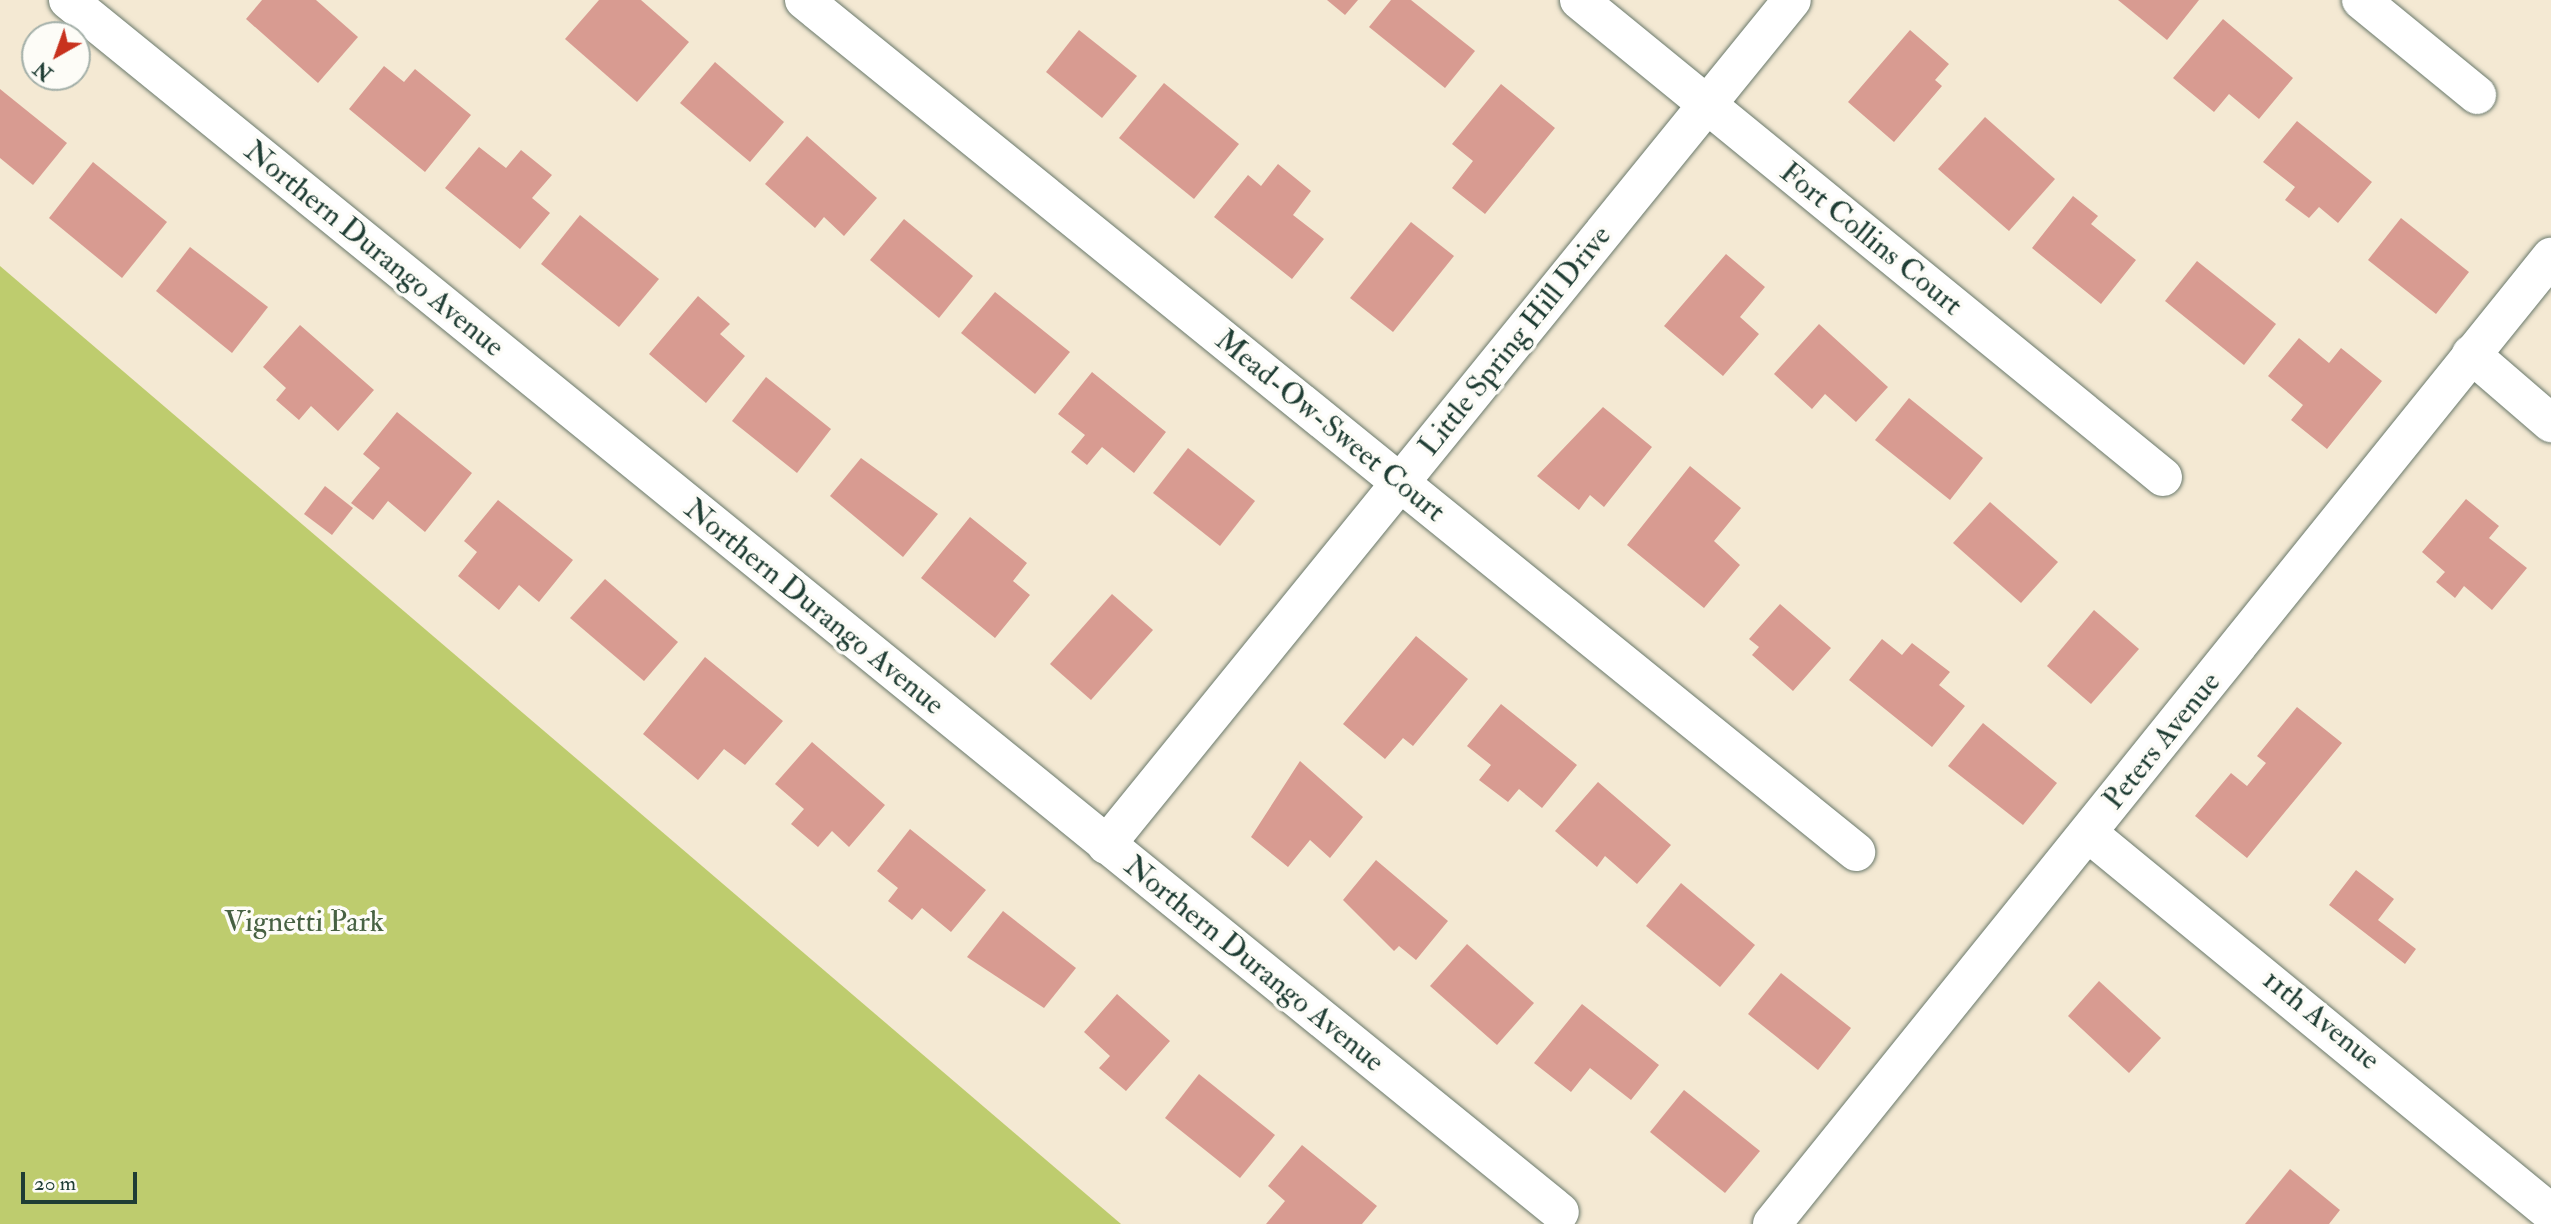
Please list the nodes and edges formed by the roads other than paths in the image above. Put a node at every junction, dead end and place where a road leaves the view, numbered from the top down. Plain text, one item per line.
1 (68, 0) edge
2 (804, 0) edge
3 (1579, 0) edge
4 (1792, 0) edge
5 (2361, 0) edge
6 (2477, 94) dead end
7 (1707, 104) junction
8 (2551, 257) edge
9 (2470, 354) junction
10 (2551, 423) edge
11 (2163, 477) dead end
12 (1399, 483) junction
13 (2088, 833) junction
14 (1106, 845) junction
15 (1856, 852) dead end
16 (1560, 1212) dead end
17 (2551, 1213) edge
18 (1772, 1224) edge

1 - 14 street, Northern Durango Avenue
2 - 12 street, Mead-Ow-Sweet Court
3 - 7 street, Fort Collins Court
4 - 7 street, Little Spring Hill Drive
5 - 6 street
7 - 11 street, Fort Collins Court
7 - 12 street, Little Spring Hill Drive
8 - 9 street, Peters Avenue
9 - 10 street
9 - 13 street, Peters Avenue
12 - 14 street, Little Spring Hill Drive
12 - 15 street, Mead-Ow-Sweet Court
13 - 17 street, 11th Avenue
13 - 18 street, Peters Avenue
14 - 16 street, Northern Durango Avenue

